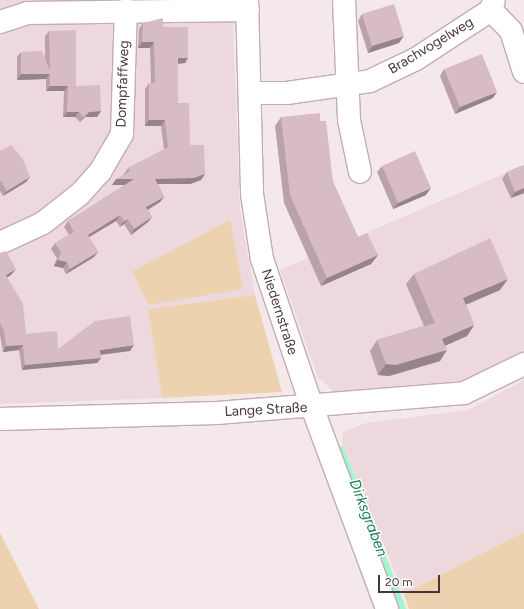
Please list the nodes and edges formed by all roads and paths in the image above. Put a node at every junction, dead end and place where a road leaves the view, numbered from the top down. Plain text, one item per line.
1 (344, 0) edge
2 (248, 5) edge
3 (493, 5) edge
4 (126, 10) junction
5 (0, 22) edge
6 (524, 72) edge
7 (347, 87) junction
8 (251, 93) junction
9 (360, 172) dead end
10 (0, 243) edge
11 (524, 364) edge
12 (312, 407) junction
13 (0, 419) edge
14 (387, 609) edge

1 - 7 street
2 - 4 street
2 - 8 street, Niedernstraße
3 - 6 street, Brachvogelweg
3 - 7 street, Brachvogelweg
4 - 5 street
4 - 10 street, Dompfaffweg
7 - 8 street, Brachvogelweg
7 - 9 street
8 - 12 street, Niedernstraße
11 - 12 street, Lange Straße
12 - 13 street, Lange Straße
12 - 14 street, Niedernstraße

